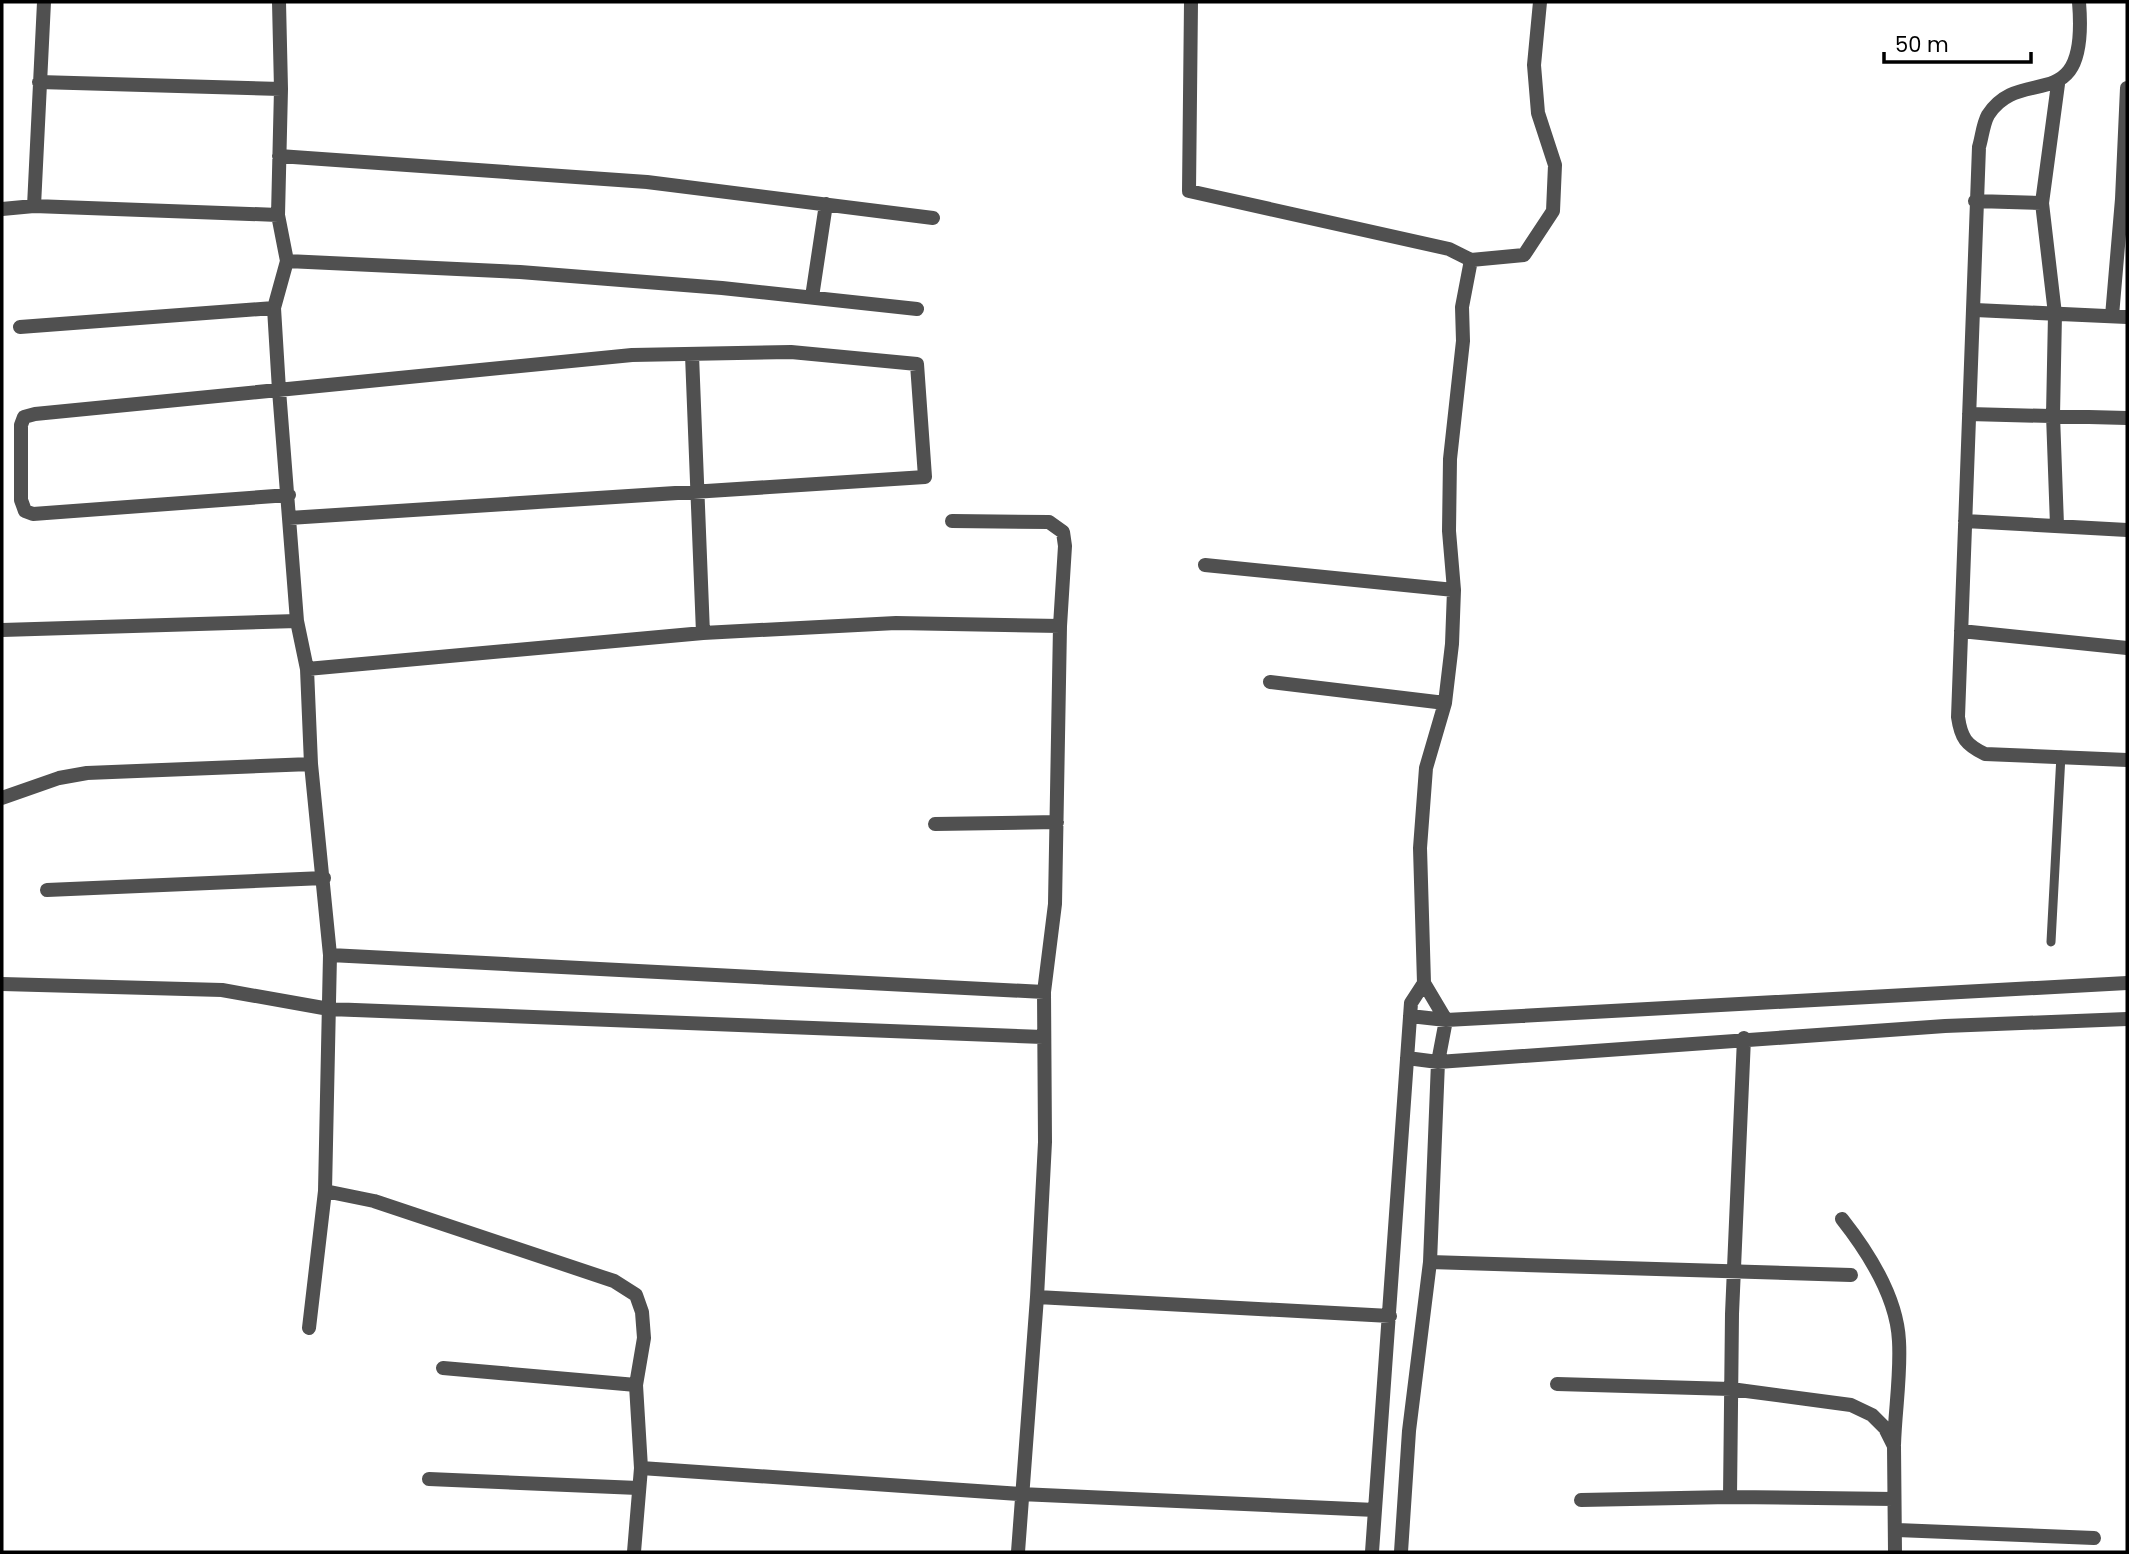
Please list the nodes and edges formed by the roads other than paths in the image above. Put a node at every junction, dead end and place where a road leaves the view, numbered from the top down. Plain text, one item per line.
1 (44, 2) edge
2 (279, 2) edge
3 (1191, 2) edge
4 (1540, 2) edge
5 (2079, 2) edge
6 (39, 82) junction
7 (2058, 84) junction
8 (2127, 88) edge
9 (281, 89) junction
10 (279, 156) junction
11 (2125, 199) edge
12 (1975, 201) junction
13 (826, 204) junction
14 (2042, 204) junction
15 (34, 206) junction
16 (2, 209) edge
17 (278, 215) junction
18 (933, 218) dead end
19 (1471, 260) junction
20 (287, 261) junction
21 (812, 297) junction
22 (274, 308) junction
23 (917, 309) dead end
24 (1975, 310) junction
25 (2055, 314) junction
26 (2112, 316) junction
27 (2127, 317) edge
28 (20, 327) dead end
29 (692, 355) junction
30 (279, 390) junction
31 (1969, 414) junction
32 (2053, 415) junction
33 (2127, 418) edge
34 (698, 489) junction
35 (289, 495) junction
36 (289, 518) junction
37 (1965, 521) junction
38 (952, 522) dead end
39 (2057, 525) junction
40 (2127, 530) edge
41 (1205, 565) dead end
42 (1454, 590) junction
43 (297, 621) junction
44 (1060, 626) junction
45 (2, 630) edge
46 (1961, 631) junction
47 (703, 633) junction
48 (2127, 648) edge
49 (307, 669) junction
50 (1270, 682) dead end
51 (1446, 703) junction
52 (2061, 755) junction
53 (2127, 760) edge
54 (311, 764) junction
55 (2, 798) edge
56 (1057, 822) junction
57 (935, 824) dead end
58 (324, 878) junction
59 (47, 890) dead end
60 (2051, 942) dead end
61 (330, 955) junction
62 (2127, 983) edge
63 (2, 984) edge
64 (1424, 984) junction
65 (1044, 992) junction
66 (329, 1009) junction
67 (1410, 1016) junction
68 (2127, 1019) edge
69 (1446, 1020) junction
70 (1043, 1037) junction
71 (1744, 1038) junction
72 (1407, 1058) junction
73 (1438, 1062) junction
74 (326, 1191) junction
75 (1842, 1219) dead end
76 (1430, 1262) junction
77 (1734, 1271) junction
78 (1851, 1275) dead end
79 (1037, 1297) junction
80 (1390, 1316) junction
81 (309, 1328) dead end
82 (443, 1368) dead end
83 (1557, 1384) dead end
84 (636, 1385) junction
85 (1731, 1389) junction
86 (1894, 1446) junction
87 (641, 1468) junction
88 (429, 1479) dead end
89 (638, 1488) junction
90 (1020, 1494) junction
91 (1730, 1497) junction
92 (1894, 1499) junction
93 (1581, 1500) dead end
94 (1375, 1510) junction
95 (1897, 1530) junction
96 (2094, 1538) dead end
97 (634, 1552) edge
98 (1018, 1552) edge
99 (1372, 1552) edge
100 (1401, 1552) edge
101 (1895, 1552) edge

1 - 6 street
2 - 9 street
3 - 19 street
4 - 19 street
5 - 7 street
6 - 9 street
6 - 15 street
7 - 12 street
7 - 14 street
8 - 11 street
9 - 10 street
10 - 13 street
10 - 17 street
11 - 26 street
12 - 14 street
12 - 24 street
13 - 18 street
13 - 21 street
14 - 25 street
15 - 16 street
15 - 17 street
17 - 20 street
19 - 42 street
20 - 21 street
20 - 22 street
21 - 23 street
22 - 28 street
22 - 30 street
24 - 25 street
24 - 31 street
25 - 26 street
25 - 32 street
26 - 27 street
29 - 30 street
29 - 34 street
29 - 34 street
30 - 35 street
30 - 35 street
31 - 32 street
31 - 37 street
32 - 33 street
32 - 39 street
34 - 36 street
34 - 47 street
35 - 36 street
36 - 43 street
37 - 39 street
37 - 46 street
38 - 44 street
39 - 40 street
41 - 42 street
42 - 51 street
43 - 45 street
43 - 49 street
44 - 47 street
44 - 56 street
46 - 48 street
46 - 52 street
47 - 49 street
49 - 54 street
50 - 51 street
51 - 64 street
52 - 53 street
52 - 60 lane
54 - 55 street
54 - 58 street
56 - 57 street
56 - 65 street
58 - 59 street
58 - 61 street
61 - 65 street
61 - 66 street
62 - 69 street
63 - 66 street
64 - 67 street
64 - 69 street
65 - 70 street
66 - 70 street
66 - 74 street
67 - 69 street
67 - 72 street
68 - 71 street
69 - 73 street
70 - 79 street
71 - 73 street
71 - 77 street
72 - 73 street
72 - 80 street
73 - 76 street
74 - 81 street
74 - 84 street
75 - 86 street
76 - 77 street
76 - 100 street
77 - 78 street
77 - 85 street
79 - 80 street
79 - 90 street
80 - 94 street
82 - 84 street
83 - 85 street
84 - 87 street
85 - 86 street
85 - 91 street
86 - 92 street
87 - 89 street
87 - 90 street
88 - 89 street
89 - 97 street
90 - 94 street
90 - 98 street
91 - 92 street
91 - 93 street
92 - 95 street
94 - 99 street
95 - 96 street
95 - 101 street

